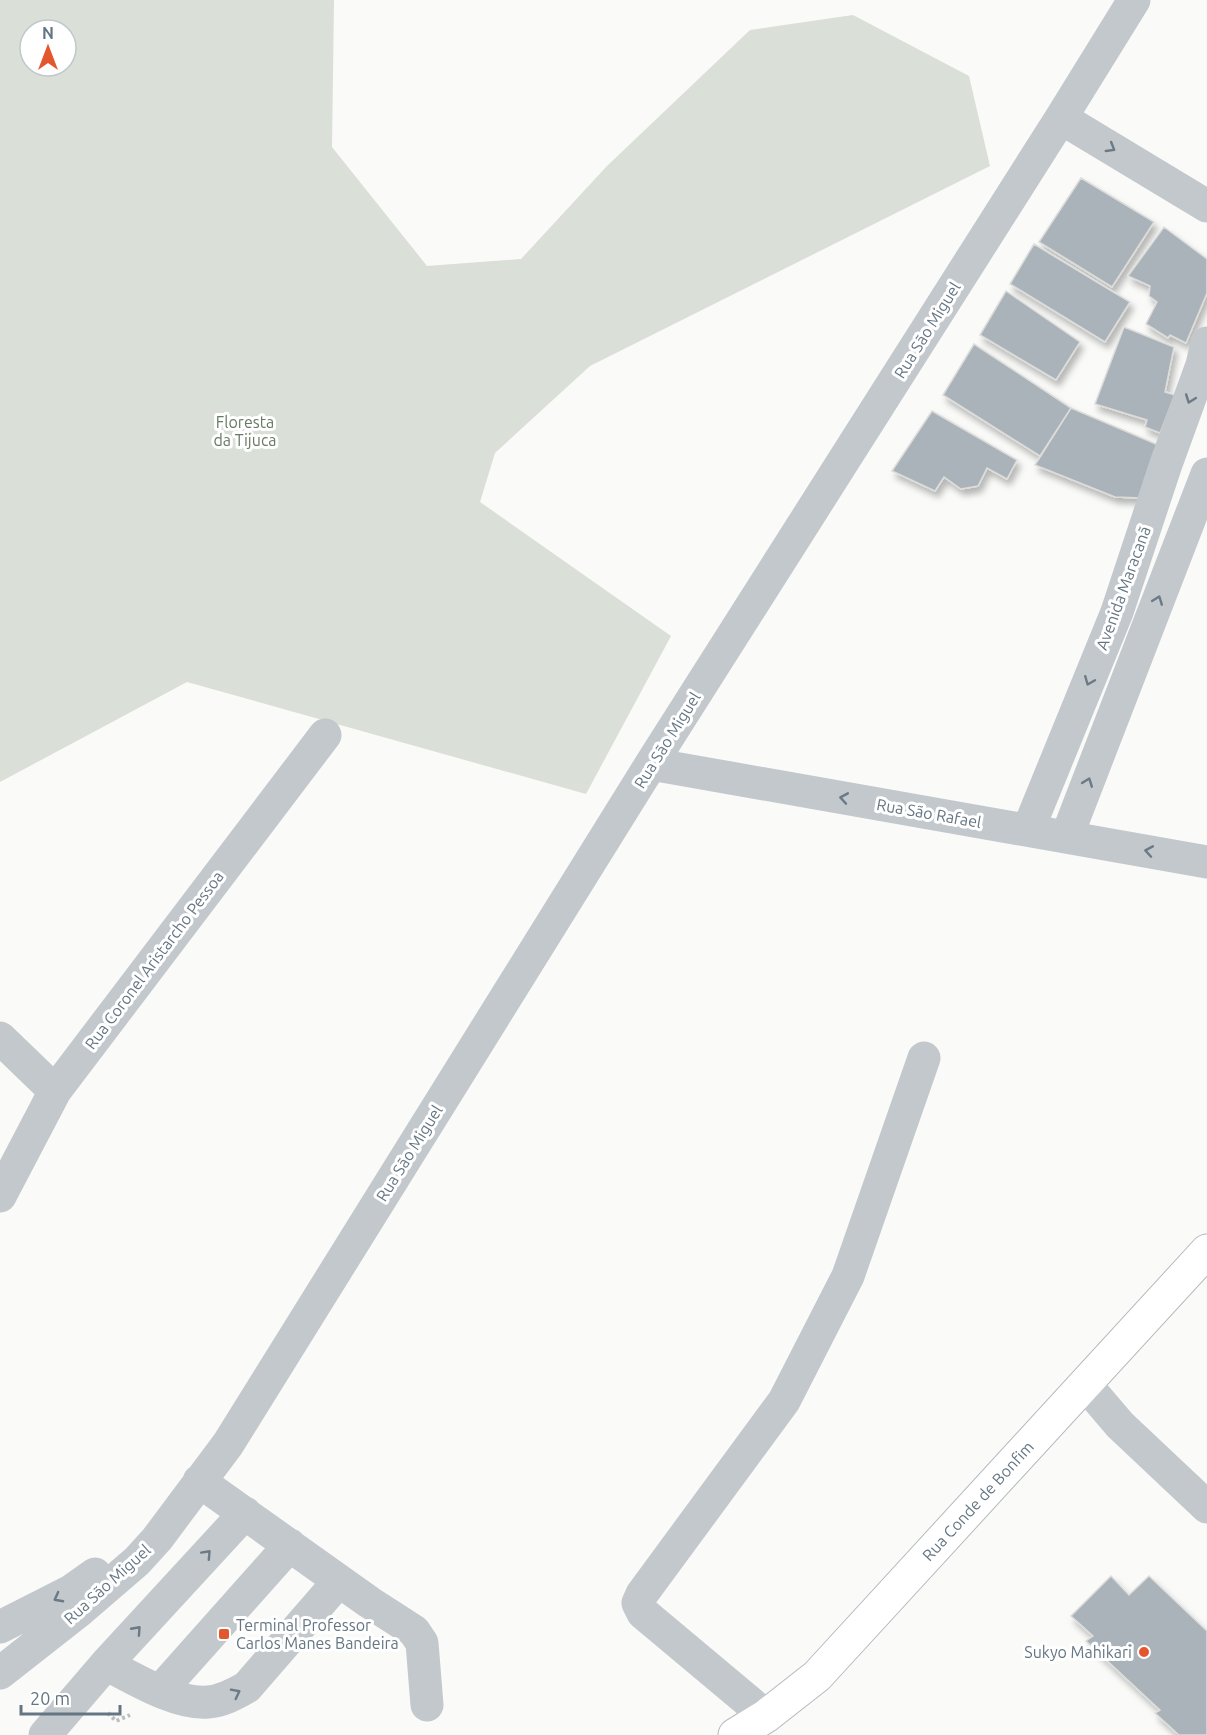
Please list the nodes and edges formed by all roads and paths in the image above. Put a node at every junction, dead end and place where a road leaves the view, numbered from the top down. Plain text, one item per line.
1 (1134, 0) edge
2 (1061, 118) junction
3 (1207, 207) edge
4 (1207, 343) edge
5 (1207, 474) edge
6 (325, 735) dead end
7 (651, 764) junction
8 (1028, 830) junction
9 (1067, 836) junction
10 (1207, 862) edge
11 (0, 1038) edge
12 (924, 1058) dead end
13 (55, 1091) junction
14 (0, 1196) edge
15 (1204, 1260) edge
16 (1085, 1384) junction
17 (199, 1480) junction
18 (1207, 1507) edge
19 (245, 1513) junction
20 (290, 1545) junction
21 (339, 1581) junction
22 (0, 1628) edge
23 (106, 1664) junction
24 (8, 1667) edge
25 (160, 1691) junction
26 (427, 1705) dead end
27 (766, 1716) junction
28 (45, 1735) edge
29 (735, 1735) edge

1 - 2 street, Rua São Miguel
2 -> 3 street
2 - 7 street, Rua São Miguel
4 -> 8 street, Avenida Maracanã
9 -> 5 street
6 - 13 street, Rua Coronel Aristarcho Pessoa
8 -> 7 street, Rua São Rafael
7 - 17 street, Rua São Miguel
8 - 9 street, Rua São Rafael
10 -> 9 street, Rua São Rafael
11 - 13 street
12 - 27 street
13 - 14 street, Rua Coronel Aristarcho Pessoa
15 - 16 main road, Rua Conde de Bonfim
16 - 18 street
16 - 27 main road, Rua Conde de Bonfim
17 - 19 street
17 -> 22 street, Rua São Miguel
17 - 24 street, Rua São Miguel
19 - 20 street
23 -> 19 street
20 - 21 street
20 - 25 street
25 -> 21 street
21 - 26 street
23 - 25 street
23 - 28 street
27 - 29 main road, Rua Conde de Bonfim

